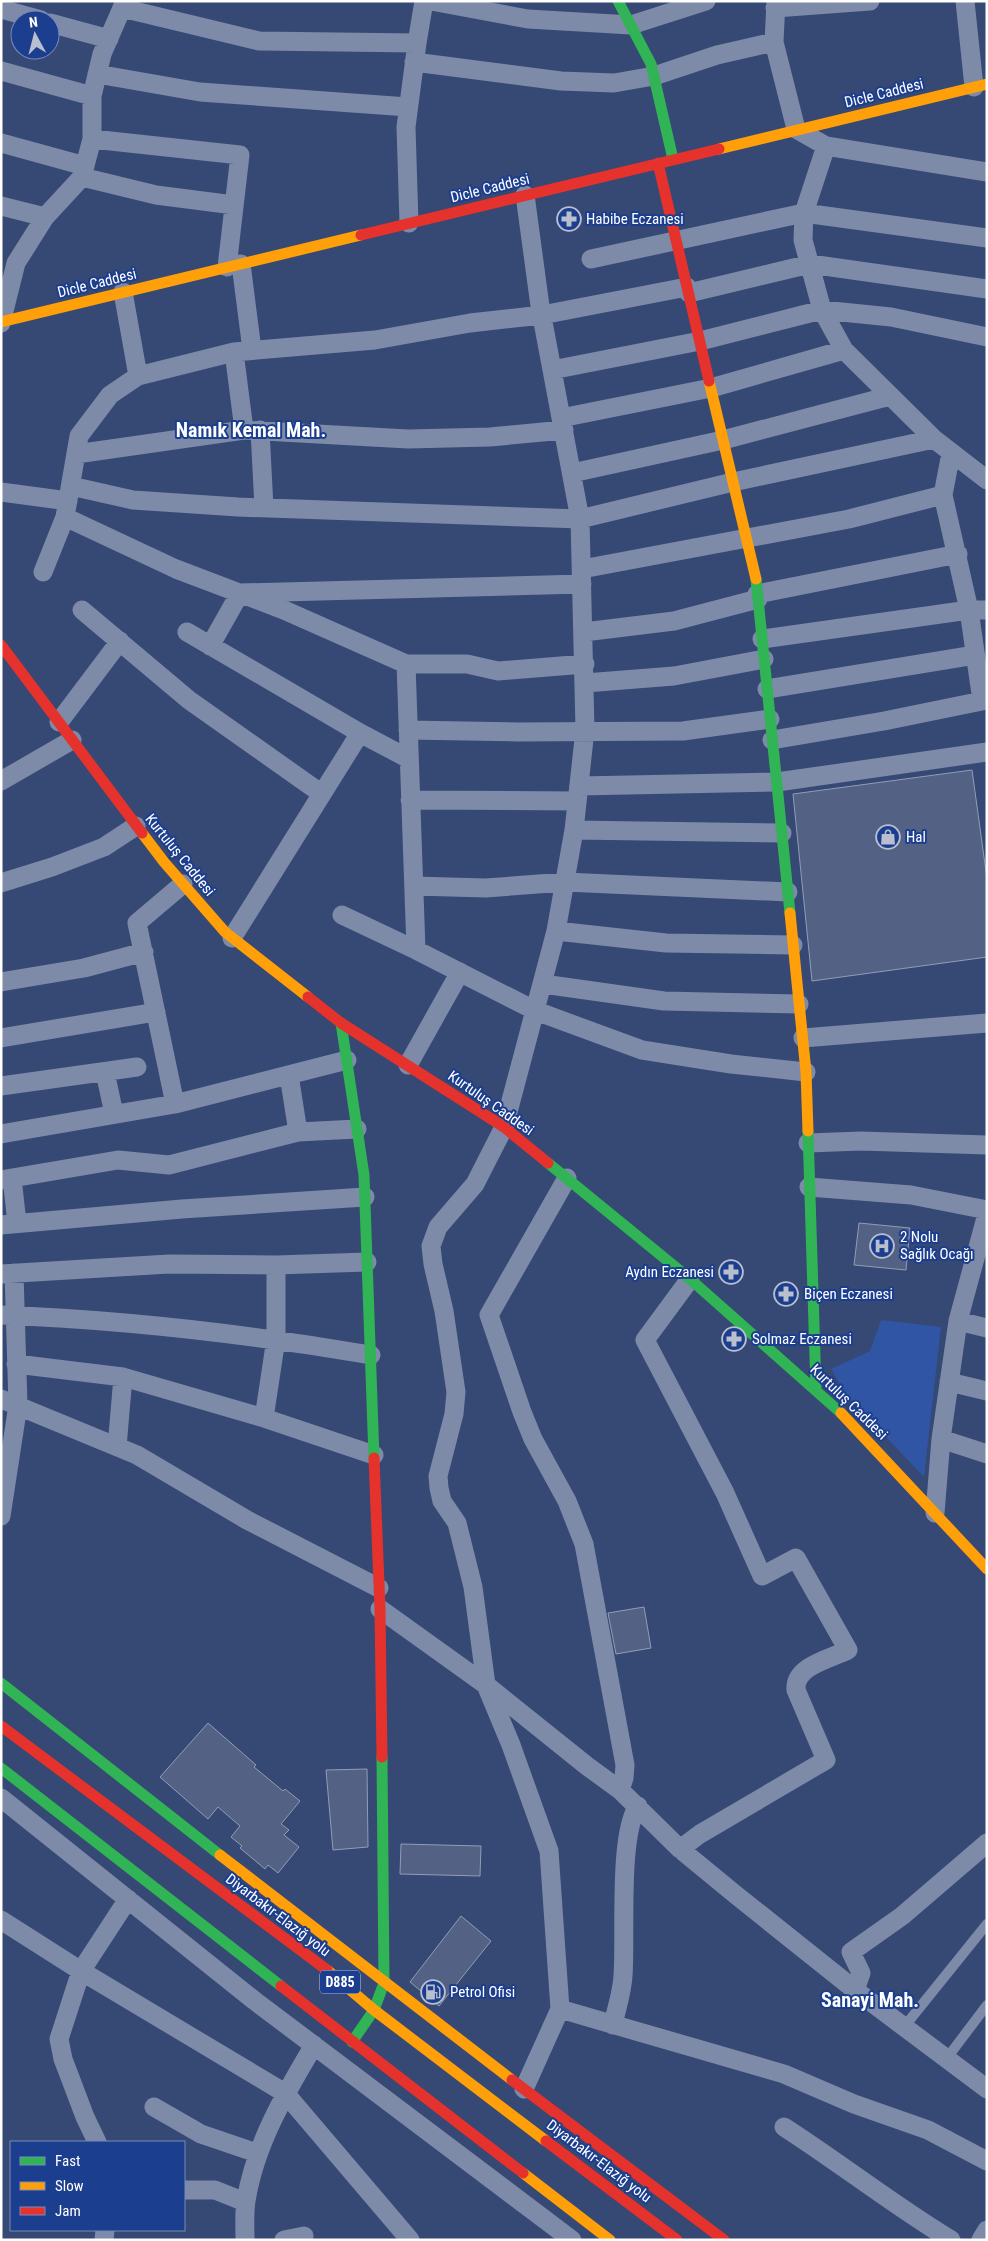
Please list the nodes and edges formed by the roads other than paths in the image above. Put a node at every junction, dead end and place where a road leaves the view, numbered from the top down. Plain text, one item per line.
1 (618, 1) edge
2 (706, 1) edge
3 (870, 1) edge
4 (964, 1) edge
5 (433, 2) edge
6 (124, 5) edge
7 (775, 5) edge
8 (60, 25) edge
9 (631, 25) junction
10 (109, 39) junction
11 (774, 42) junction
12 (416, 43) junction
13 (414, 62) junction
14 (1, 71) edge
15 (97, 74) junction
16 (654, 76) junction
17 (980, 85) edge
18 (92, 96) junction
19 (408, 107) junction
20 (796, 129) junction
21 (92, 139) junction
22 (1, 143) edge
23 (826, 146) junction
24 (673, 159) junction
25 (658, 163) junction
26 (83, 171) junction
27 (987, 172) edge
28 (525, 195) junction
29 (234, 205) junction
30 (1, 206) edge
31 (804, 213) junction
32 (44, 217) junction
33 (409, 223) junction
34 (987, 238) edge
35 (676, 240) junction
36 (591, 259) dead end
37 (810, 264) junction
38 (234, 265) junction
39 (987, 289) edge
40 (688, 290) junction
41 (123, 292) junction
42 (822, 310) junction
43 (542, 315) junction
44 (1, 322) edge
45 (987, 337) edge
46 (700, 341) junction
47 (844, 350) junction
48 (243, 351) junction
49 (552, 370) junction
50 (138, 376) junction
51 (711, 388) junction
52 (890, 396) junction
53 (562, 424) junction
54 (252, 430) junction
55 (934, 439) junction
56 (723, 440) junction
57 (951, 453) junction
58 (76, 454) junction
59 (572, 473) junction
60 (987, 480) edge
61 (733, 482) junction
62 (1, 492) edge
63 (943, 495) junction
64 (68, 501) junction
65 (264, 508) junction
66 (580, 519) junction
67 (746, 539) junction
68 (958, 554) junction
69 (43, 572) dead end
70 (582, 576) junction
71 (240, 594) junction
72 (758, 597) junction
73 (82, 610) dead end
74 (978, 610) edge
75 (187, 632) dead end
76 (584, 632) junction
77 (762, 639) junction
78 (120, 642) junction
79 (1, 645) edge
80 (210, 646) junction
81 (975, 655) junction
82 (764, 658) junction
83 (406, 664) junction
84 (585, 664) junction
85 (585, 683) junction
86 (767, 688) junction
87 (985, 701) edge
88 (770, 718) junction
89 (59, 722) junction
90 (408, 730) junction
91 (585, 730) junction
92 (360, 733) junction
93 (72, 740) junction
94 (772, 740) junction
95 (987, 752) edge
96 (409, 759) junction
97 (1, 781) edge
98 (777, 782) junction
99 (578, 793) junction
100 (322, 794) junction
101 (410, 800) junction
102 (136, 826) junction
103 (574, 830) junction
104 (782, 833) junction
105 (565, 882) junction
106 (1, 883) edge
107 (183, 884) junction
108 (414, 886) junction
109 (788, 892) junction
110 (342, 915) dead end
111 (556, 931) junction
112 (232, 938) junction
113 (793, 945) junction
114 (416, 950) junction
115 (144, 952) junction
116 (460, 972) junction
117 (1, 982) edge
118 (543, 984) junction
119 (799, 1004) junction
120 (536, 1011) junction
121 (156, 1012) junction
122 (341, 1023) junction
123 (987, 1023) edge
124 (1, 1038) edge
125 (803, 1038) junction
126 (347, 1060) junction
127 (408, 1065) junction
128 (136, 1067) dead end
129 (105, 1072) junction
130 (806, 1072) junction
131 (289, 1075) junction
132 (1, 1086) edge
133 (175, 1104) junction
134 (114, 1114) junction
135 (504, 1127) junction
136 (357, 1129) junction
137 (298, 1132) junction
138 (1, 1134) edge
139 (808, 1143) junction
140 (987, 1144) edge
141 (567, 1178) junction
142 (6, 1179) edge
143 (809, 1187) junction
144 (365, 1197) junction
145 (987, 1210) edge
146 (987, 1214) edge
147 (9, 1224) edge
148 (367, 1262) junction
149 (980, 1263) edge
150 (276, 1266) junction
151 (8, 1273) edge
152 (690, 1279) junction
153 (8, 1316) edge
154 (958, 1321) junction
155 (987, 1328) edge
156 (276, 1339) junction
157 (370, 1355) junction
158 (16, 1364) junction
159 (123, 1377) junction
160 (949, 1382) junction
161 (816, 1389) junction
162 (987, 1391) edge
163 (9, 1402) edge
164 (264, 1418) junction
165 (941, 1439) junction
166 (117, 1447) junction
167 (987, 1454) edge
168 (374, 1455) junction
169 (935, 1513) junction
170 (1, 1516) edge
171 (987, 1569) edge
172 (379, 1588) junction
173 (380, 1609) junction
174 (1, 1683) edge
175 (486, 1685) junction
176 (1, 1726) edge
177 (1, 1768) edge
178 (620, 1790) junction
179 (1, 1798) edge
180 (638, 1806) junction
181 (987, 1843) edge
182 (680, 1849) junction
183 (128, 1899) junction
184 (1, 1920) edge
185 (987, 1924) edge
186 (81, 1971) junction
187 (384, 1982) junction
188 (855, 1990) junction
189 (987, 2005) edge
190 (560, 2009) junction
191 (374, 2010) junction
192 (613, 2026) junction
193 (904, 2027) junction
194 (352, 2042) junction
195 (314, 2045) junction
196 (947, 2058) junction
197 (985, 2084) edge
198 (524, 2089) junction
199 (285, 2093) junction
200 (154, 2107) dead end
201 (784, 2127) dead end
202 (97, 2141) edge
203 (257, 2154) junction
204 (987, 2160) edge
205 (185, 2190) edge
206 (246, 2202) junction
207 (987, 2230) edge
208 (304, 2236) dead end
209 (245, 2240) edge
210 (284, 2240) edge
211 (410, 2240) edge
212 (572, 2240) edge
213 (610, 2240) edge
214 (677, 2240) edge
215 (724, 2240) edge
216 (951, 2240) edge
217 (982, 2240) edge

1 - 9 main road
2 - 9 street
3 - 7 street
4 - 17 street
5 - 9 street
5 - 12 street
6 - 10 street
6 - 12 street
7 - 11 street
8 - 10 street
9 - 16 main road
10 - 15 street
11 - 16 street
11 - 20 street
12 - 13 street
13 - 16 street
13 - 19 street
14 - 18 street
15 - 18 street
15 - 19 street
16 - 24 main road
17 - 20 main road, Dicle Caddesi
18 - 21 street
19 - 33 street
20 - 23 street
20 - 24 main road, Dicle Caddesi
21 - 26 street
21 - 29 street
22 - 26 street
23 - 27 street
23 - 31 street
24 - 25 main road, Dicle Caddesi
25 - 28 main road, Dicle Caddesi
25 - 35 main road
26 - 29 street
26 - 32 street
28 - 33 main road, Dicle Caddesi
28 - 43 street
29 - 38 street
30 - 32 street
31 - 34 street
31 - 35 street
31 - 37 street
32 - 44 street
33 - 38 main road, Dicle Caddesi
35 - 36 street
35 - 40 main road
37 - 39 street
37 - 40 street
37 - 42 street
38 - 41 main road, Dicle Caddesi
38 - 48 street
40 - 43 street
40 - 46 main road
41 - 44 main road, Dicle Caddesi
41 - 50 street
42 - 45 street
42 - 46 street
42 - 47 street
43 - 48 street
43 - 49 street
46 - 49 street
46 - 51 main road
47 - 51 street
47 - 52 street
48 - 50 street
48 - 54 street
49 - 53 street
50 - 58 street
51 - 53 street
51 - 56 main road
52 - 55 street
52 - 56 street
53 - 54 street
53 - 59 street
54 - 58 street
54 - 65 street
55 - 57 street
55 - 61 street
56 - 59 street
56 - 61 main road
57 - 60 street
57 - 63 street
58 - 64 street
59 - 66 street
61 - 66 street
61 - 67 main road
62 - 64 street
63 - 67 street
63 - 68 street
64 - 65 street
64 - 69 street
64 - 71 street
65 - 66 street
66 - 70 street
67 - 70 street
67 - 72 main road
68 - 72 street
68 - 74 street
70 - 71 street
70 - 76 street
71 - 80 street
71 - 83 street
72 - 76 street
72 - 77 main road
73 - 78 street
74 - 77 street
74 - 81 street
75 - 80 street
76 - 84 street
77 - 82 main road
78 - 89 street
78 - 100 street
79 - 89 main road, Kurtuluş Caddesi
80 - 92 street
81 - 86 street
81 - 87 street
82 - 85 street
82 - 86 main road
83 - 84 street
83 - 90 street
84 - 85 street
85 - 91 street
86 - 88 main road
87 - 94 street
88 - 91 street
88 - 94 main road
89 - 93 main road, Kurtuluş Caddesi
90 - 91 street
90 - 96 street
91 - 99 street
92 - 96 street
92 - 100 street
93 - 97 street
93 - 102 main road, Kurtuluş Caddesi
94 - 98 main road
95 - 98 street
96 - 101 street
98 - 99 street
98 - 104 main road
99 - 101 street
99 - 103 street
100 - 112 street
101 - 108 street
102 - 106 street
102 - 107 main road, Kurtuluş Caddesi
103 - 104 street
103 - 105 street
104 - 109 main road
105 - 108 street
105 - 109 street
105 - 111 street
107 - 112 main road, Kurtuluş Caddesi
107 - 115 street
108 - 114 street
109 - 113 main road
110 - 114 street
111 - 113 street
111 - 118 street
112 - 122 main road, Kurtuluş Caddesi
113 - 119 main road
114 - 116 street
115 - 117 street
115 - 121 street
116 - 120 street
116 - 127 street
118 - 119 street
118 - 120 street
119 - 125 main road
120 - 130 street
120 - 135 street
121 - 124 street
121 - 133 street
122 - 126 main road
122 - 127 main road, Kurtuluş Caddesi
123 - 125 street
125 - 130 main road
126 - 131 street
126 - 136 main road
127 - 135 main road, Kurtuluş Caddesi
128 - 129 street
129 - 132 street
129 - 134 street
130 - 139 main road
131 - 133 street
131 - 137 street
133 - 134 street
134 - 138 street
135 - 141 main road, Kurtuluş Caddesi
135 - 175 street
136 - 137 street
136 - 144 main road
137 - 142 street
139 - 140 street
139 - 143 main road
141 - 152 main road, Kurtuluş Caddesi
141 - 178 street
142 - 147 street
143 - 145 street
143 - 161 main road
144 - 147 street
144 - 148 main road
146 - 149 street
148 - 150 street
148 - 157 main road
149 - 154 street
150 - 151 street
150 - 156 street
151 - 153 street
152 - 161 main road, Kurtuluş Caddesi
152 - 182 street
153 - 156 street
153 - 158 street
154 - 155 street
154 - 160 street
156 - 157 street
156 - 164 street
157 - 168 main road
158 - 159 street
158 - 163 street
159 - 164 street
159 - 166 street
160 - 162 street
160 - 165 street
161 - 169 main road, Kurtuluş Caddesi
163 - 166 street
163 - 170 street
164 - 168 street
165 - 167 street
165 - 169 street
166 - 172 street
168 - 172 main road
169 - 171 main road, Kurtuluş Caddesi
172 - 173 main road
173 - 175 street
173 - 187 main road
174 - 187 main road
175 - 178 street
175 - 190 street
176 - 191 main road, Diyarbakır-Elazığ yolu / D885
177 - 194 main road, D885
178 - 180 street
179 - 183 street
180 - 182 street
180 - 192 street
181 - 188 street
182 - 188 street
183 - 186 street
183 - 195 street
184 - 186 street
185 - 193 lane
186 - 199 street
186 - 202 street
187 - 191 main road
187 - 198 main road
188 - 193 street
189 - 196 lane
190 - 192 street
190 - 198 street
191 - 194 main road
191 - 214 main road, Diyarbakır-Elazığ yolu / D885
192 - 204 street
193 - 196 street
194 - 213 main road, D885
195 - 199 street
195 - 212 street
196 - 197 street
198 - 215 main road
199 - 203 street
199 - 211 street
200 - 203 street
201 - 216 street
203 - 206 street
205 - 206 street
206 - 209 street
207 - 217 street
208 - 210 street

